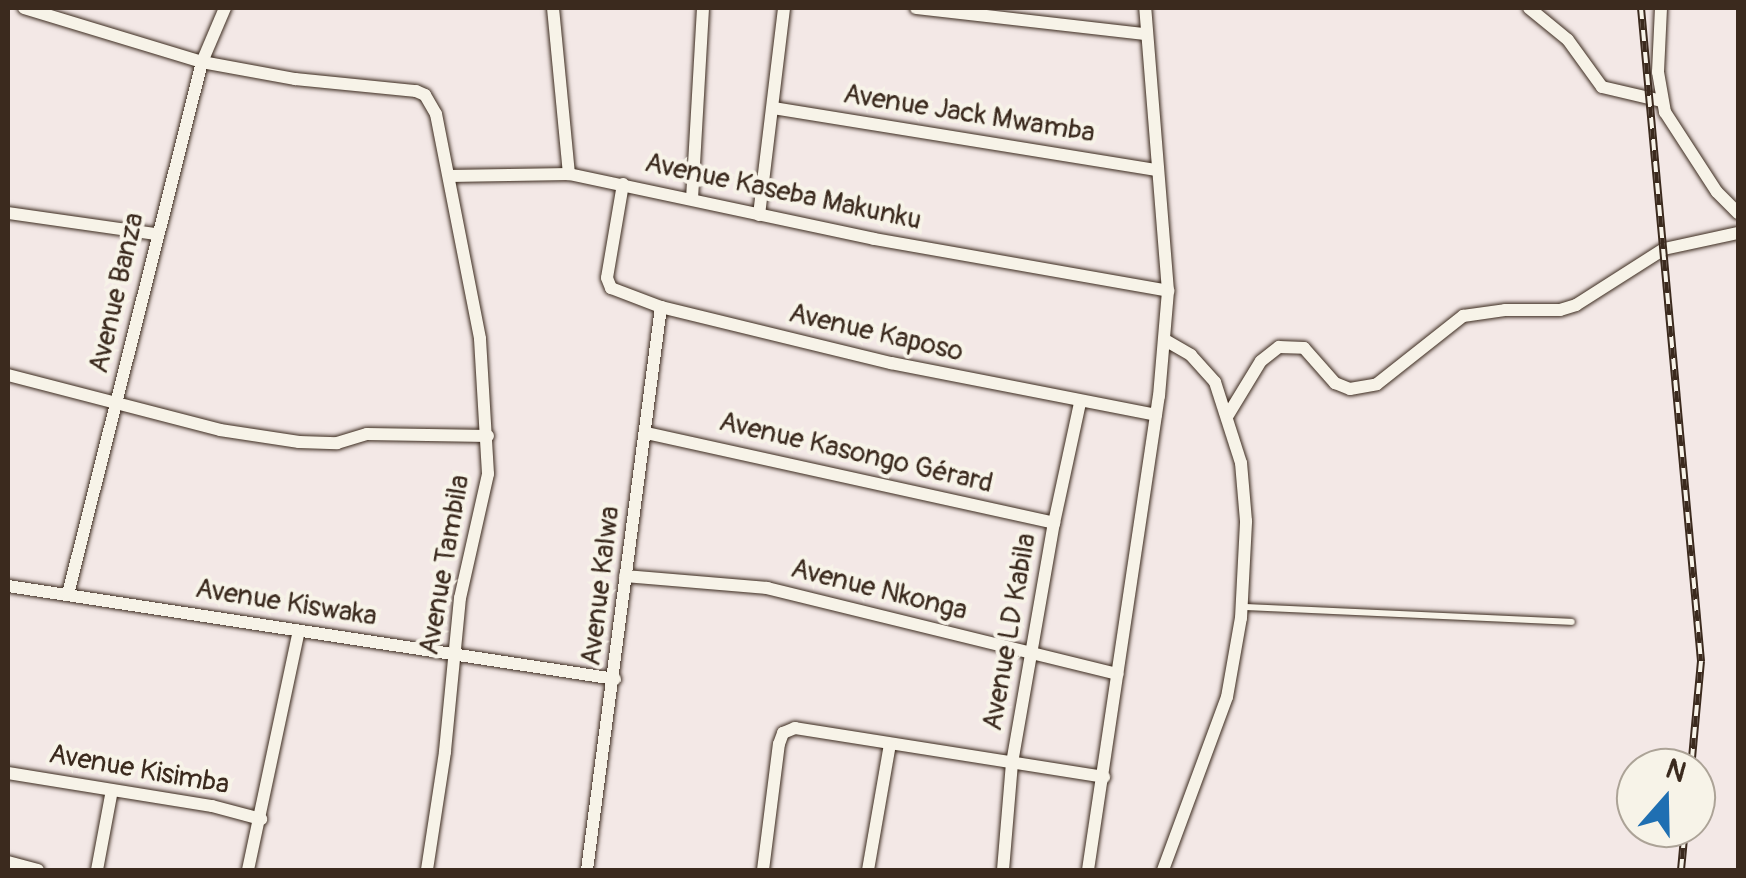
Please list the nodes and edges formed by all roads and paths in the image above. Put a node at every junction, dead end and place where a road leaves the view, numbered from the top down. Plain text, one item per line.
1 (24, 8) edge
2 (226, 8) edge
3 (554, 8) edge
4 (703, 8) edge
5 (784, 8) edge
6 (916, 8) edge
7 (1145, 8) edge
8 (1529, 8) edge
9 (1661, 8) edge
10 (1144, 34) junction
11 (202, 62) junction
12 (1662, 101) junction
13 (773, 108) junction
14 (1157, 170) junction
15 (570, 174) junction
16 (449, 176) junction
17 (624, 184) junction
18 (692, 199) junction
19 (1738, 212) edge
20 (8, 213) edge
21 (759, 215) junction
22 (1738, 233) edge
23 (156, 234) junction
24 (1168, 292) junction
25 (661, 307) junction
26 (1164, 340) junction
27 (8, 375) edge
28 (116, 403) junction
29 (1080, 404) junction
30 (1228, 415) junction
31 (1156, 416) junction
32 (646, 433) junction
33 (488, 436) junction
34 (1054, 523) junction
35 (625, 576) junction
36 (8, 586) edge
37 (68, 594) junction
38 (1242, 607) junction
39 (1572, 622) dead end
40 (299, 631) junction
41 (1034, 652) junction
42 (452, 655) junction
43 (1118, 674) junction
44 (615, 679) junction
45 (890, 744) junction
46 (1012, 763) junction
47 (8, 773) edge
48 (1104, 777) junction
49 (112, 790) junction
50 (261, 819) junction
51 (8, 862) edge
52 (38, 870) edge
53 (97, 870) edge
54 (248, 870) edge
55 (427, 870) edge
56 (587, 870) edge
57 (762, 870) edge
58 (868, 870) edge
59 (1004, 870) edge
60 (1088, 870) edge
61 (1163, 870) edge

1 - 11 street
2 - 11 street, Avenue Banza
3 - 15 street
4 - 18 street
5 - 13 street
6 - 10 street
7 - 10 street
8 - 12 street
9 - 12 street
10 - 14 street
11 - 16 street, Avenue Tambila
11 - 23 street, Avenue Banza
12 - 19 street
13 - 14 street, Avenue Jack Mwamba
13 - 21 street
14 - 24 street
15 - 16 street, Avenue Kaseba Makunku
15 - 17 street, Avenue Kaseba Makunku
16 - 33 street, Avenue Tambila
17 - 18 street, Avenue Kaseba Makunku
17 - 25 street, Avenue Kaposo
18 - 21 street, Avenue Kaseba Makunku
20 - 23 street
21 - 24 street, Avenue Kaseba Makunku
22 - 30 street
23 - 28 street, Avenue Banza
24 - 26 street
25 - 29 street, Avenue Kaposo
25 - 32 street, Avenue Kalwa
26 - 30 street
26 - 31 street
27 - 28 street
28 - 33 street
28 - 37 street, Avenue Banza
29 - 31 street, Avenue Kaposo
29 - 34 street, Avenue LD Kabila
30 - 38 street
31 - 43 street
32 - 34 street, Avenue Kasongo Gérard
32 - 35 street, Avenue Kalwa
33 - 42 street, Avenue Tambila
34 - 41 street, Avenue LD Kabila
35 - 41 street, Avenue Nkonga
35 - 44 street, Avenue Kalwa
36 - 37 street, Avenue Kiswaka
37 - 40 street, Avenue Kiswaka
38 - 39 lane
38 - 61 street
40 - 42 street, Avenue Kiswaka
40 - 50 street
41 - 43 street, Avenue Nkonga
41 - 46 street, Avenue LD Kabila
42 - 44 street, Avenue Kiswaka
42 - 55 street, Avenue Tambila
43 - 48 street
44 - 56 street, Avenue Kalwa
45 - 46 street
45 - 57 street
45 - 58 street
46 - 48 street
46 - 59 street, Avenue LD Kabila
47 - 49 street, Avenue Kisimba
48 - 60 street
49 - 50 street, Avenue Kisimba
49 - 53 street
50 - 54 street
51 - 52 street

